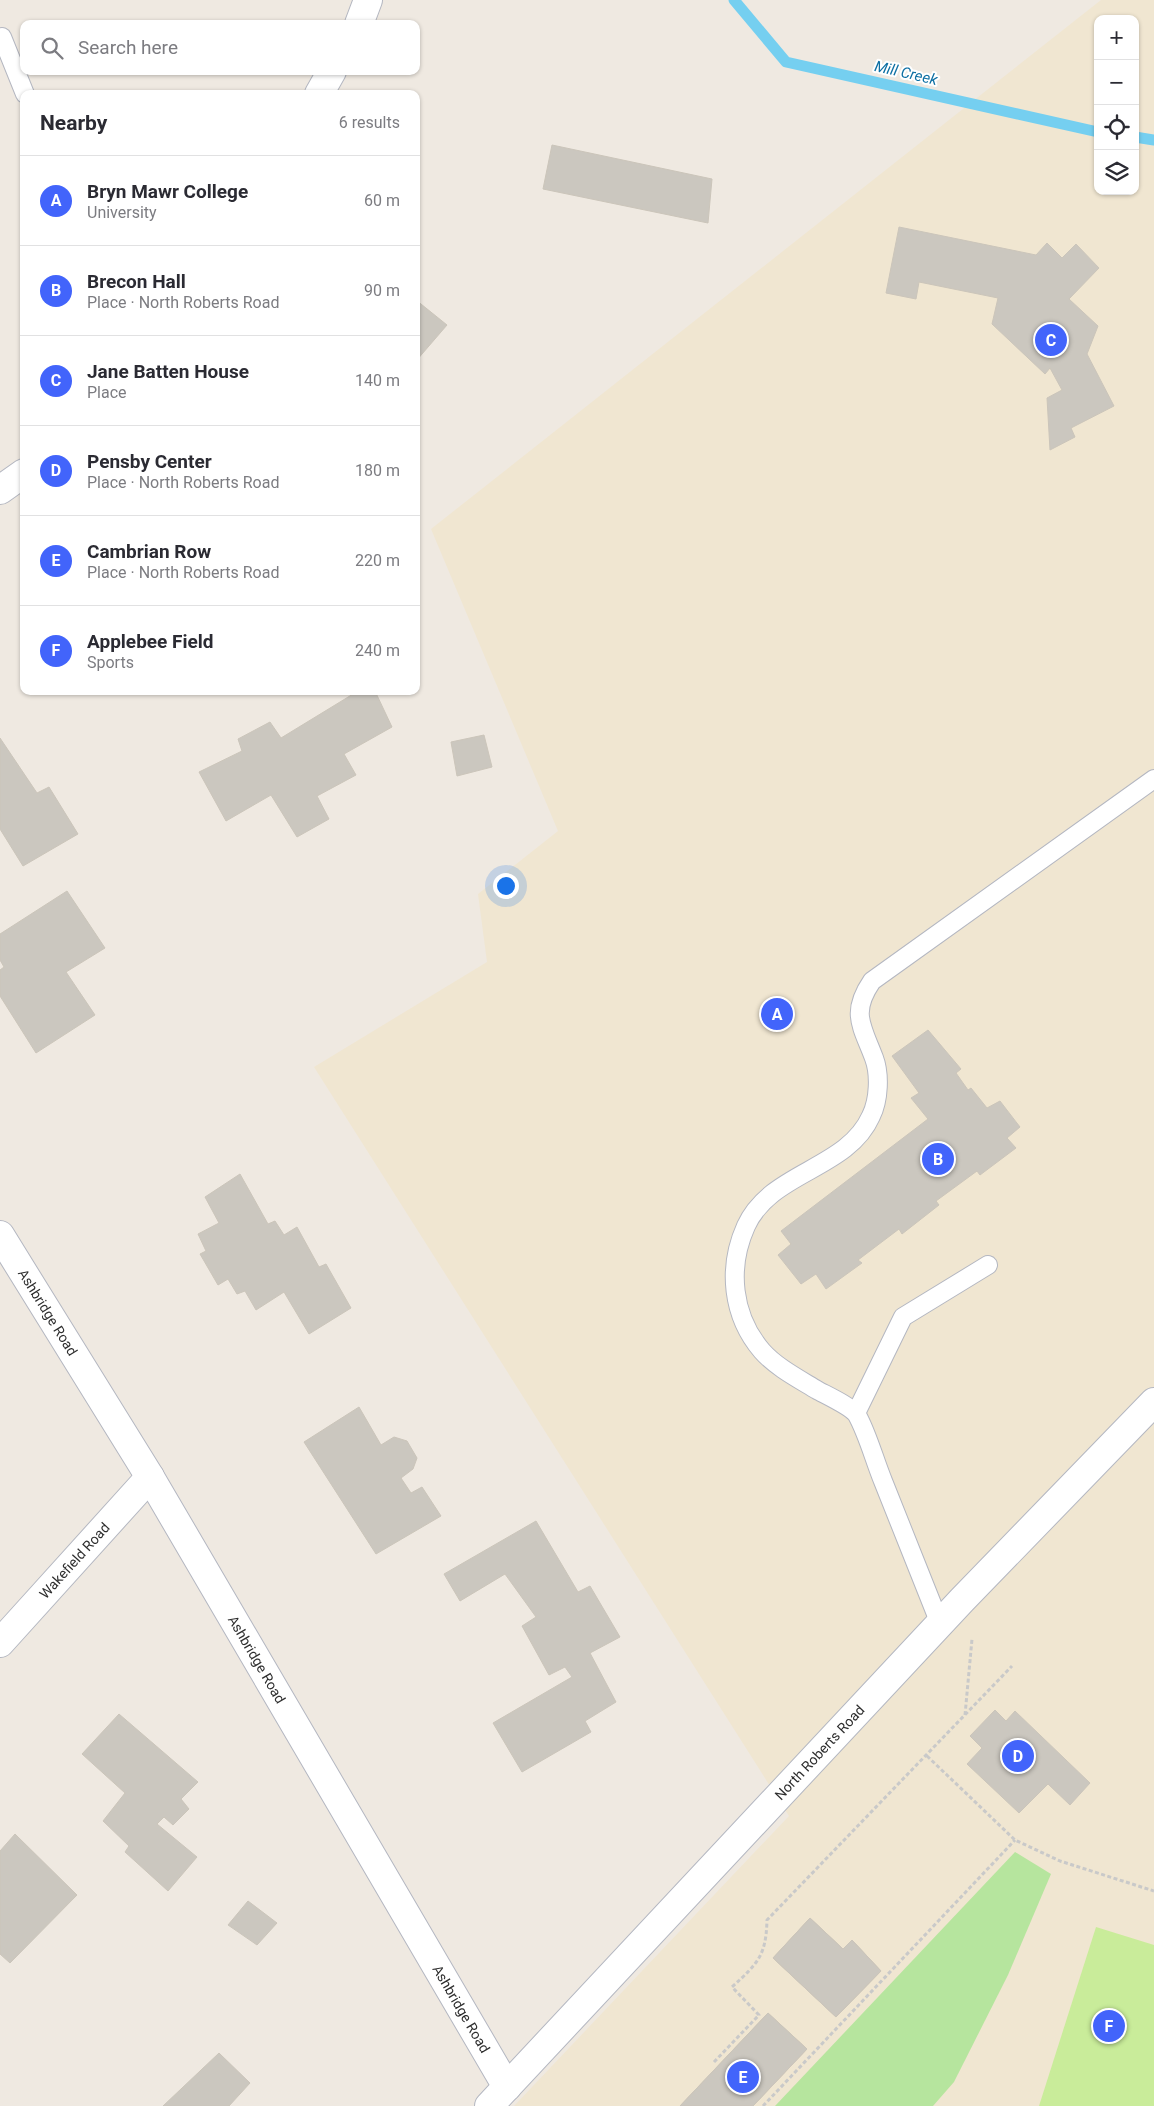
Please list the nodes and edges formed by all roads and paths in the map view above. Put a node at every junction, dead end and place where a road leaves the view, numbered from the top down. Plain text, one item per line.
1 (368, 0) edge
2 (360, 20) edge
3 (2, 38) dead end
4 (330, 75) edge
5 (23, 90) edge
6 (320, 90) edge
7 (20, 476) edge
8 (0, 490) edge
9 (1154, 778) edge
10 (0, 1235) edge
11 (988, 1265) dead end
12 (1154, 1402) edge
13 (856, 1413) junction
14 (150, 1477) junction
15 (940, 1624) junction
16 (972, 1634) dead end
17 (0, 1644) edge
18 (1012, 1666) dead end
19 (964, 1716) junction
20 (927, 1756) junction
21 (1015, 1840) junction
22 (1154, 1891) edge
23 (714, 2062) dead end
24 (498, 2097) edge
25 (763, 2106) edge

1 - 2 street
3 - 5 lane
4 - 6 street
7 - 8 street
9 - 13 lane
10 - 14 street, Ashbridge Road
11 - 13 lane
12 - 15 street, North Roberts Road
13 - 15 lane
14 - 17 street, Wakefield Road
14 - 24 street, Ashbridge Road
15 - 24 street, North Roberts Road
16 - 19 path
18 - 19 path
19 - 20 path
20 - 21 path
20 - 23 path
21 - 22 path
21 - 25 path

